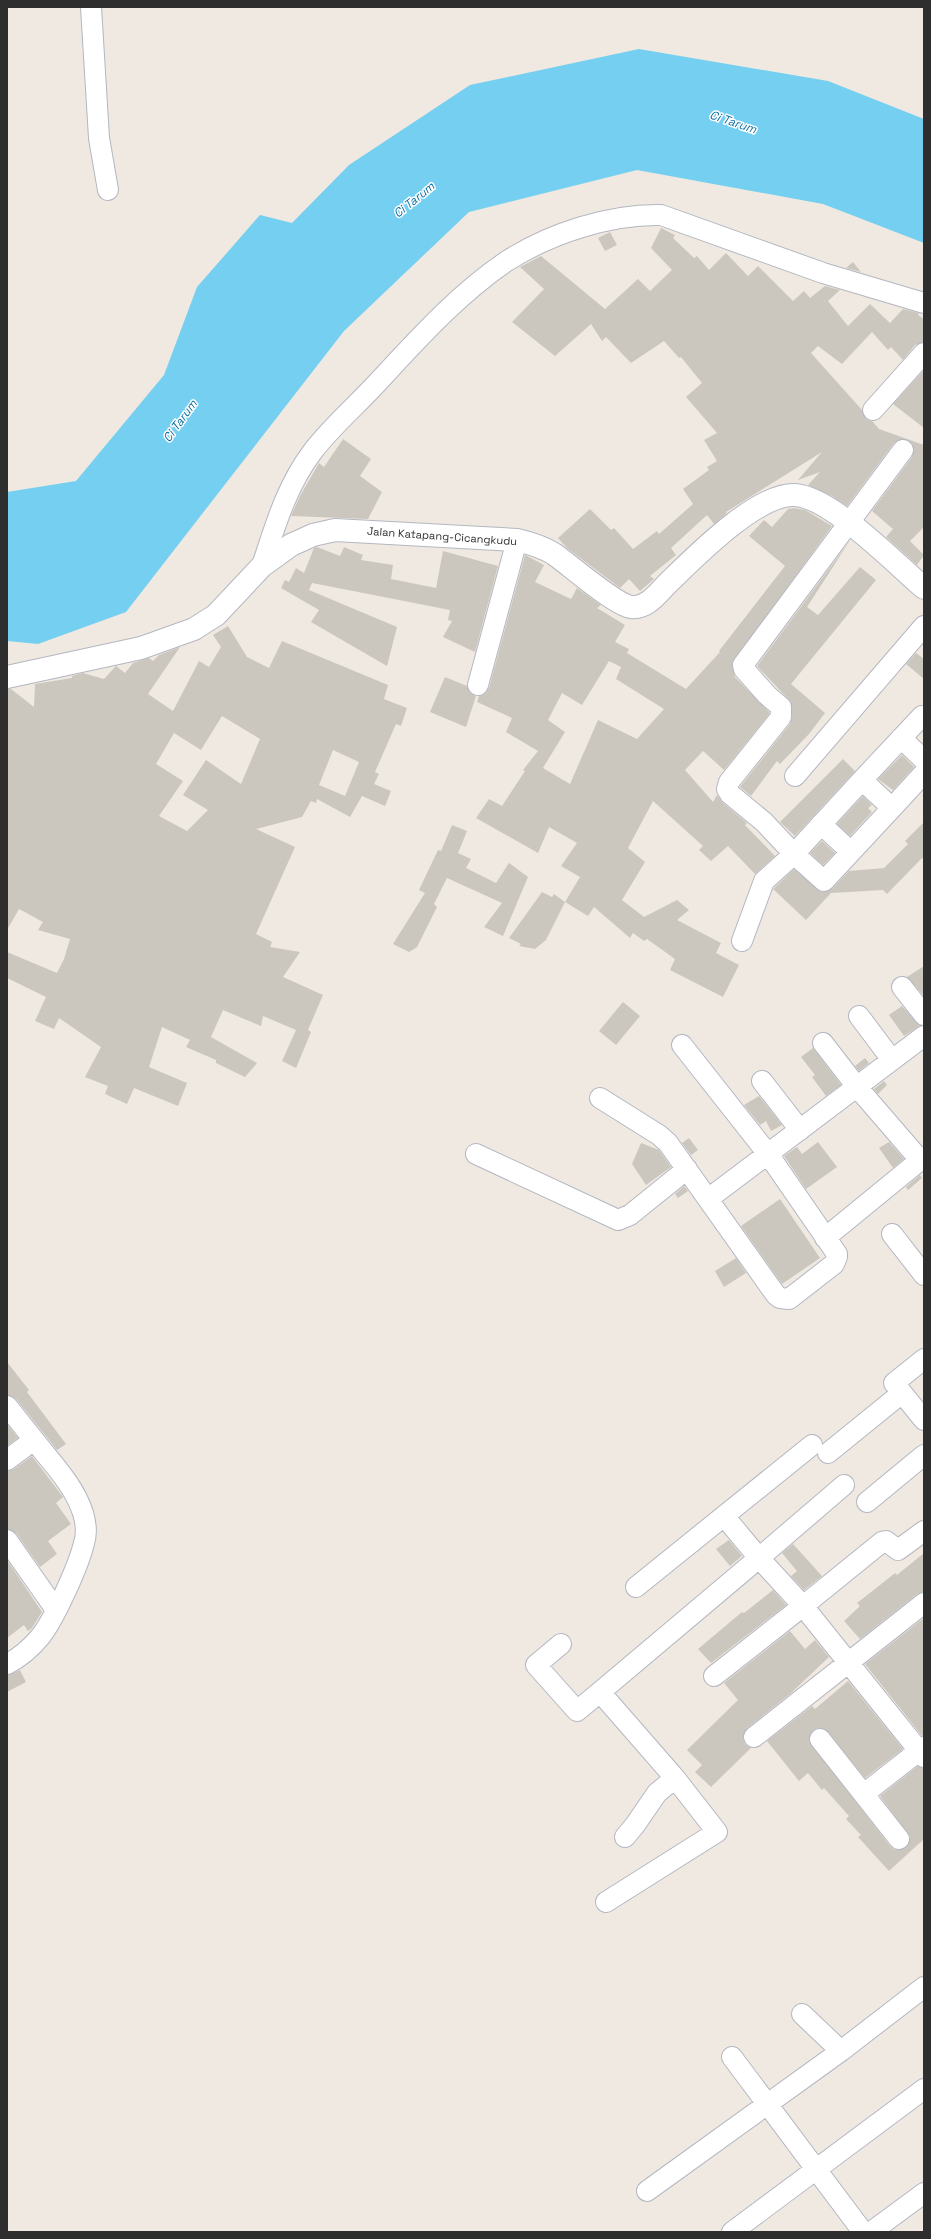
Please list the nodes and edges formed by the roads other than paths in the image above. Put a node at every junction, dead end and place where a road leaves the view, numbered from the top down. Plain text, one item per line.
1 (91, 7) edge
2 (108, 190) dead end
3 (924, 303) edge
4 (924, 353) edge
5 (873, 410) dead end
6 (903, 450) dead end
7 (848, 522) junction
8 (517, 540) junction
9 (262, 566) junction
10 (924, 588) edge
11 (924, 626) edge
12 (7, 677) edge
13 (478, 685) dead end
14 (922, 716) dead end
15 (901, 738) junction
16 (924, 760) edge
17 (924, 774) edge
18 (795, 776) dead end
19 (862, 780) junction
20 (892, 808) junction
21 (821, 824) junction
22 (851, 852) junction
23 (794, 854) junction
24 (742, 940) dead end
25 (902, 986) dead end
26 (924, 1015) edge
27 (859, 1016) dead end
28 (922, 1042) edge
29 (824, 1043) dead end
30 (682, 1045) dead end
31 (892, 1060) junction
32 (762, 1081) dead end
33 (857, 1087) junction
34 (600, 1098) dead end
35 (800, 1130) junction
36 (476, 1154) dead end
37 (768, 1154) junction
38 (922, 1158) edge
39 (687, 1169) junction
40 (708, 1199) junction
41 (892, 1234) dead end
42 (825, 1238) junction
43 (924, 1275) edge
44 (924, 1359) edge
45 (902, 1393) junction
46 (7, 1406) edge
47 (924, 1420) edge
48 (34, 1440) junction
49 (924, 1455) edge
50 (7, 1460) edge
51 (844, 1484) dead end
52 (867, 1502) dead end
53 (724, 1516) junction
54 (924, 1531) edge
55 (7, 1540) edge
56 (760, 1558) junction
57 (636, 1588) dead end
58 (924, 1603) edge
59 (803, 1606) junction
60 (56, 1610) junction
61 (561, 1644) dead end
62 (8, 1661) edge
63 (850, 1663) junction
64 (714, 1676) dead end
65 (600, 1692) junction
66 (754, 1737) dead end
67 (820, 1739) dead end
68 (922, 1752) edge
69 (675, 1778) junction
70 (865, 1794) junction
71 (625, 1837) dead end
72 (900, 1839) dead end
73 (606, 1902) dead end
74 (924, 1987) edge
75 (802, 2014) dead end
76 (841, 2051) junction
77 (732, 2057) dead end
78 (924, 2088) edge
79 (768, 2105) junction
80 (816, 2169) junction
81 (647, 2192) dead end
82 (924, 2193) edge
83 (732, 2232) edge
84 (863, 2232) edge
85 (871, 2232) edge

1 - 2 street
3 - 9 street
4 - 5 street
6 - 7 street
7 - 8 street, Jalan Katapang-Cicangkudu
7 - 10 street, Jalan Katapang-Cicangkudu
7 - 23 street
8 - 9 street, Jalan Katapang-Cicangkudu
8 - 13 street
9 - 12 street, Jalan Katapang-Cicangkudu
11 - 18 street
14 - 15 street
15 - 16 street
15 - 19 street
17 - 20 street
19 - 20 street
19 - 21 street
20 - 22 street
21 - 22 street
21 - 23 street
22 - 23 street
23 - 24 street
25 - 26 street
27 - 31 street
28 - 31 street
29 - 33 street
30 - 37 street
31 - 33 street
32 - 35 street
33 - 35 street
33 - 38 street
34 - 39 street
35 - 37 street
36 - 39 street
37 - 40 street
37 - 42 street
38 - 42 street
39 - 40 street
40 - 42 street
41 - 43 street
44 - 45 street
45 - 47 street
45 - 53 street
46 - 48 street
48 - 50 street
48 - 60 street
49 - 52 street
51 - 56 street
53 - 56 street
53 - 57 street
54 - 59 street
55 - 60 street
56 - 59 street
56 - 65 street
58 - 63 street
59 - 63 street
59 - 64 street
60 - 62 street
61 - 65 street
63 - 66 street
63 - 68 street
65 - 69 street
67 - 70 street
68 - 70 street
69 - 71 street
69 - 73 street
70 - 72 street
74 - 76 street
75 - 76 street
76 - 79 street
77 - 79 street
78 - 80 street
79 - 80 street
79 - 81 street
80 - 83 street
80 - 84 street
82 - 85 street

